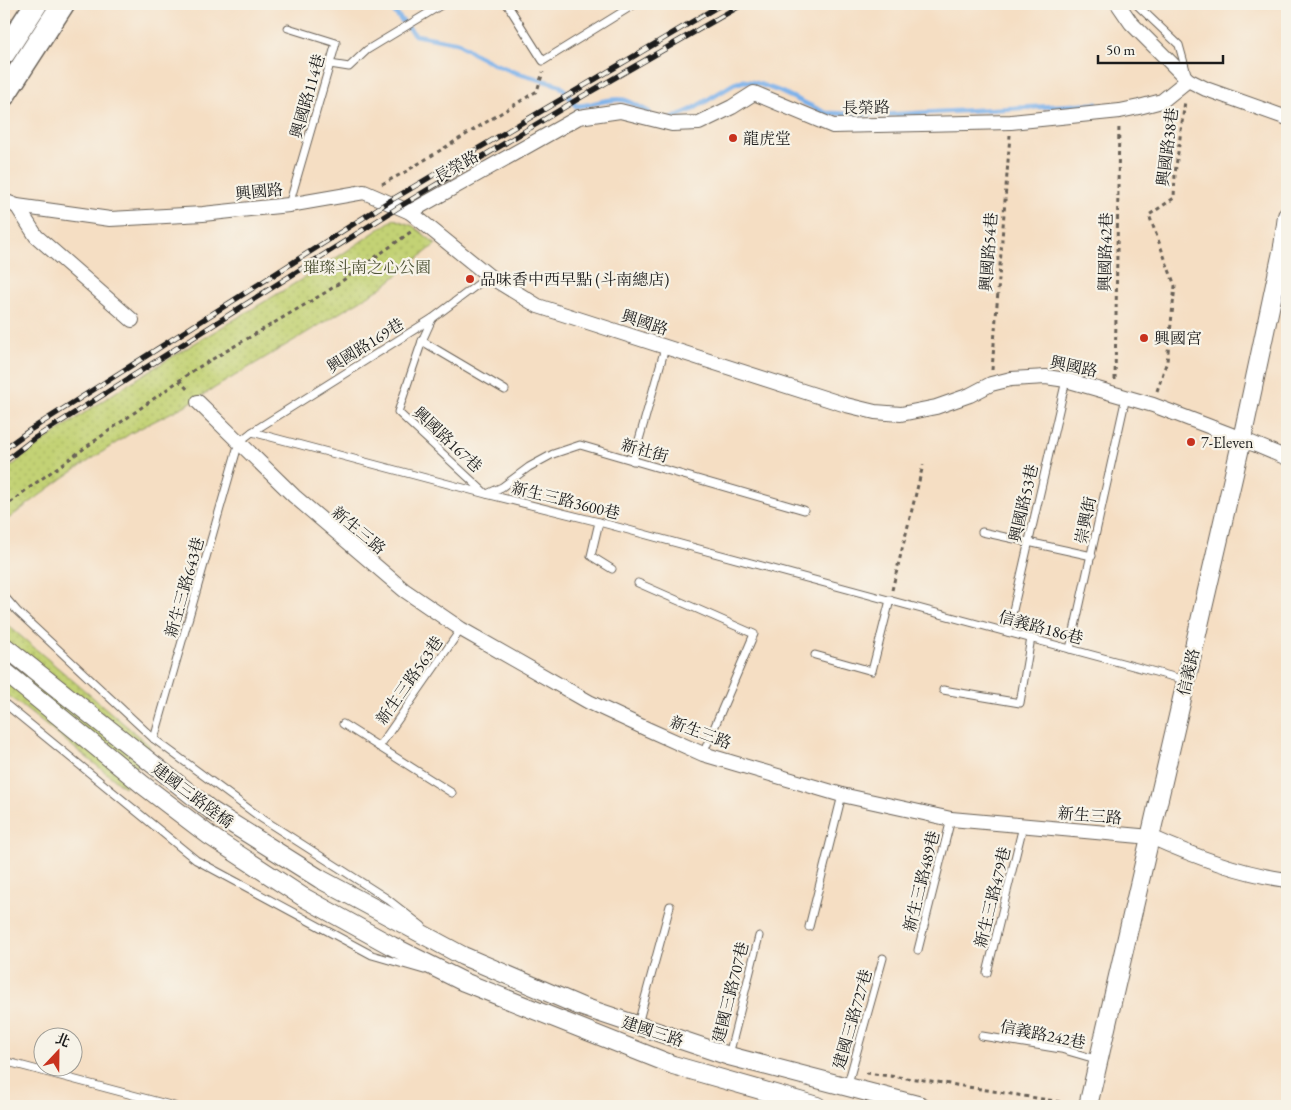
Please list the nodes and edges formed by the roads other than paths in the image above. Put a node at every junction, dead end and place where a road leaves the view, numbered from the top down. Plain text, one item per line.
1 (36, 4) edge
2 (63, 4) edge
3 (443, 4) edge
4 (507, 4) edge
5 (636, 4) edge
6 (1118, 4) edge
7 (1136, 4) edge
8 (288, 28) dead end
9 (4, 53) edge
10 (330, 64) junction
11 (1188, 80) junction
12 (4, 95) edge
13 (1287, 118) edge
14 (4, 201) edge
15 (290, 205) junction
16 (17, 206) junction
17 (410, 212) junction
18 (1287, 216) edge
19 (1285, 242) edge
20 (489, 276) junction
21 (433, 318) junction
22 (132, 320) dead end
23 (422, 341) junction
24 (665, 348) junction
25 (1066, 380) junction
26 (505, 390) dead end
27 (1120, 395) junction
28 (198, 402) dead end
29 (252, 432) junction
30 (1242, 439) junction
31 (239, 442) junction
32 (1287, 458) edge
33 (633, 461) junction
34 (486, 494) junction
35 (804, 510) dead end
36 (600, 522) junction
37 (982, 532) dead end
38 (1028, 542) junction
39 (1092, 556) junction
40 (612, 569) dead end
41 (638, 583) dead end
42 (4, 596) edge
43 (890, 600) junction
44 (461, 629) junction
45 (1008, 632) junction
46 (1031, 638) junction
47 (4, 646) edge
48 (1070, 649) junction
49 (816, 655) dead end
50 (4, 671) edge
51 (1186, 680) junction
52 (944, 690) dead end
53 (4, 703) edge
54 (343, 724) dead end
55 (154, 739) junction
56 (379, 747) junction
57 (703, 754) junction
58 (452, 793) dead end
59 (842, 794) junction
60 (951, 819) junction
61 (1023, 826) junction
62 (1151, 837) junction
63 (1287, 880) edge
64 (670, 906) dead end
65 (397, 922) joint
66 (809, 927) dead end
67 (759, 936) dead end
68 (392, 946) joint
69 (918, 950) dead end
70 (463, 956) junction
71 (884, 958) dead end
72 (987, 973) dead end
73 (464, 982) junction
74 (638, 1026) junction
75 (982, 1036) dead end
76 (729, 1056) junction
77 (1099, 1060) junction
78 (4, 1061) edge
79 (847, 1087) junction
80 (174, 1106) edge
81 (817, 1106) edge
82 (921, 1106) edge
83 (1088, 1106) edge

1 - 9 main road
2 - 12 main road
3 - 10 lane
4 - 5 lane
6 - 11 street
7 - 11 lane
8 - 10 lane, 興國路114巷
10 - 15 lane, 興國路114巷
11 - 13 street
11 - 17 street, 長榮路
14 - 16 street, 興國路
15 - 16 street, 興國路
15 - 17 street, 興國路
16 - 22 street
17 - 20 street, 興國路
18 - 19 street, 信義路
19 - 30 street, 信義路
20 - 21 lane, 興國路169巷
20 - 24 street, 興國路
21 - 23 lane, 興國路167巷
21 - 29 lane, 興國路169巷
23 - 26 lane
23 - 34 lane, 興國路167巷
24 - 25 street, 興國路
24 - 33 lane
25 - 27 street, 興國路
25 - 38 lane, 興國路53巷
27 - 30 street, 興國路
27 - 39 lane, 崇興街
28 - 31 street, 新生三路
29 - 31 lane
29 - 34 lane, 新生三路3600巷
30 - 32 street, 興國路
30 - 51 street, 信義路
31 - 44 street, 新生三路
31 - 55 lane, 新生三路643巷
33 - 34 lane, 新社街
33 - 35 lane, 新社街
34 - 36 lane, 新生三路3600巷
36 - 40 lane
36 - 43 lane, 新生三路3600巷
37 - 38 lane
38 - 39 lane
38 - 45 lane, 興國路53巷
39 - 48 lane, 崇興街
41 - 57 lane
42 - 55 lane
43 - 45 lane, 信義路186巷
43 - 49 lane
44 - 56 lane, 新生三路563巷
44 - 57 street, 新生三路
45 - 46 lane, 信義路186巷
46 - 48 lane, 信義路186巷
46 - 52 lane
47 - 65 street, 建國三路陸橋
48 - 51 lane, 信義路186巷
50 - 68 street, 建國三路陸橋
51 - 62 street, 信義路
53 - 73 lane
54 - 56 lane, 新生三路563巷
55 - 70 lane
56 - 58 lane, 新生三路563巷
57 - 59 street, 新生三路
59 - 60 street, 新生三路
59 - 66 lane
60 - 61 street, 新生三路
60 - 69 lane, 新生三路489巷
61 - 62 street, 新生三路
61 - 72 lane, 新生三路479巷
62 - 63 street, 新生三路
62 - 77 street, 信義路
64 - 74 lane
65 - 70 street, 建國三路
67 - 76 lane, 建國三路707巷
68 - 73 street, 建國三路
70 - 74 street, 建國三路
71 - 79 lane, 建國三路727巷
73 - 81 street, 建國三路
74 - 76 street, 建國三路
75 - 77 lane, 信義路242巷
76 - 79 street, 建國三路
77 - 83 street, 信義路
78 - 80 lane
79 - 82 street, 建國三路

